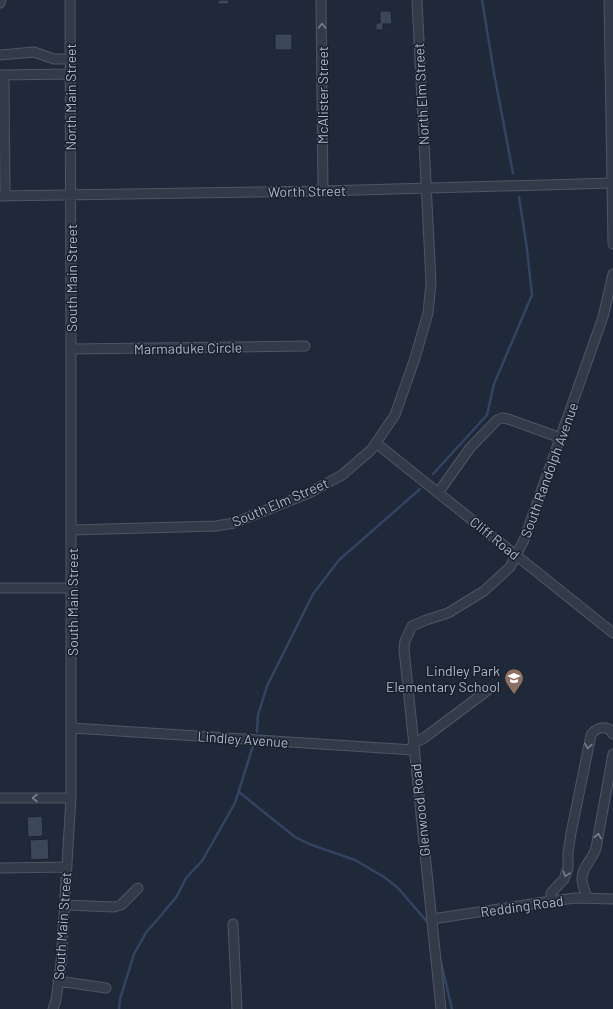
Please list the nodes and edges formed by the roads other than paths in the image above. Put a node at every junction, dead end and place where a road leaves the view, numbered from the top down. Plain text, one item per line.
1 (1, 0) edge
2 (70, 0) edge
3 (321, 0) edge
4 (416, 0) edge
5 (609, 0) edge
6 (0, 3) edge
7 (0, 55) edge
8 (70, 58) junction
9 (70, 74) junction
10 (2, 75) edge
11 (612, 183) edge
12 (426, 188) junction
13 (323, 191) junction
14 (71, 195) junction
15 (2, 196) edge
16 (613, 244) edge
17 (613, 274) edge
18 (305, 346) dead end
19 (71, 350) junction
20 (561, 438) junction
21 (376, 443) junction
22 (438, 493) junction
23 (72, 530) junction
24 (516, 555) junction
25 (0, 588) edge
26 (72, 588) junction
27 (426, 620) joint
28 (613, 633) edge
29 (488, 690) dead end
30 (72, 728) junction
31 (613, 734) edge
32 (414, 747) junction
33 (613, 754) edge
34 (0, 798) edge
35 (71, 798) junction
36 (67, 867) junction
37 (0, 868) edge
38 (138, 888) dead end
39 (587, 898) junction
40 (613, 899) edge
41 (551, 901) junction
42 (65, 904) junction
43 (432, 919) junction
44 (233, 924) dead end
45 (58, 982) junction
46 (106, 988) dead end
47 (53, 1009) edge
48 (237, 1009) edge
49 (441, 1009) edge

1 - 6 street
2 - 8 street, North Main Street
13 -> 3 street, McAlister Street
4 - 12 street, North Elm Street
5 - 11 street
7 - 8 street
8 - 9 street, North Main Street
9 - 10 street
9 - 14 street, North Main Street
10 - 15 street
11 - 12 street, Worth Street
11 - 16 street
12 - 13 street, Worth Street
12 - 21 street, South Elm Street
13 - 14 street, Worth Street
14 - 15 street, Worth Street
14 - 19 street, South Main Street
17 - 20 street, South Randolph Avenue
18 - 19 street, Marmaduke Circle
19 - 23 street, South Main Street
20 - 22 street
20 - 24 street, South Randolph Avenue
21 - 22 street, Cliff Road
21 - 23 street, South Elm Street
22 - 24 street, Cliff Road
23 - 26 street, South Main Street
24 - 27 street, South Randolph Avenue
24 - 28 street, Cliff Road
25 - 26 street
26 - 30 street, South Main Street
27 - 32 street, Glenwood Road
29 - 32 street
30 - 32 street, Lindley Avenue
30 - 35 street, South Main Street
31 -> 41 street
32 - 43 street, Glenwood Road
39 -> 33 street
35 -> 34 street
35 - 36 street, South Main Street
36 - 37 street
36 - 42 street, South Main Street
38 - 42 street
39 - 40 street, Redding Road
39 - 41 street, Redding Road
41 - 43 street, Redding Road
42 - 45 street, South Main Street
43 - 49 street, Glenwood Road
44 - 48 street
45 - 46 street
45 - 47 street, South Main Street

